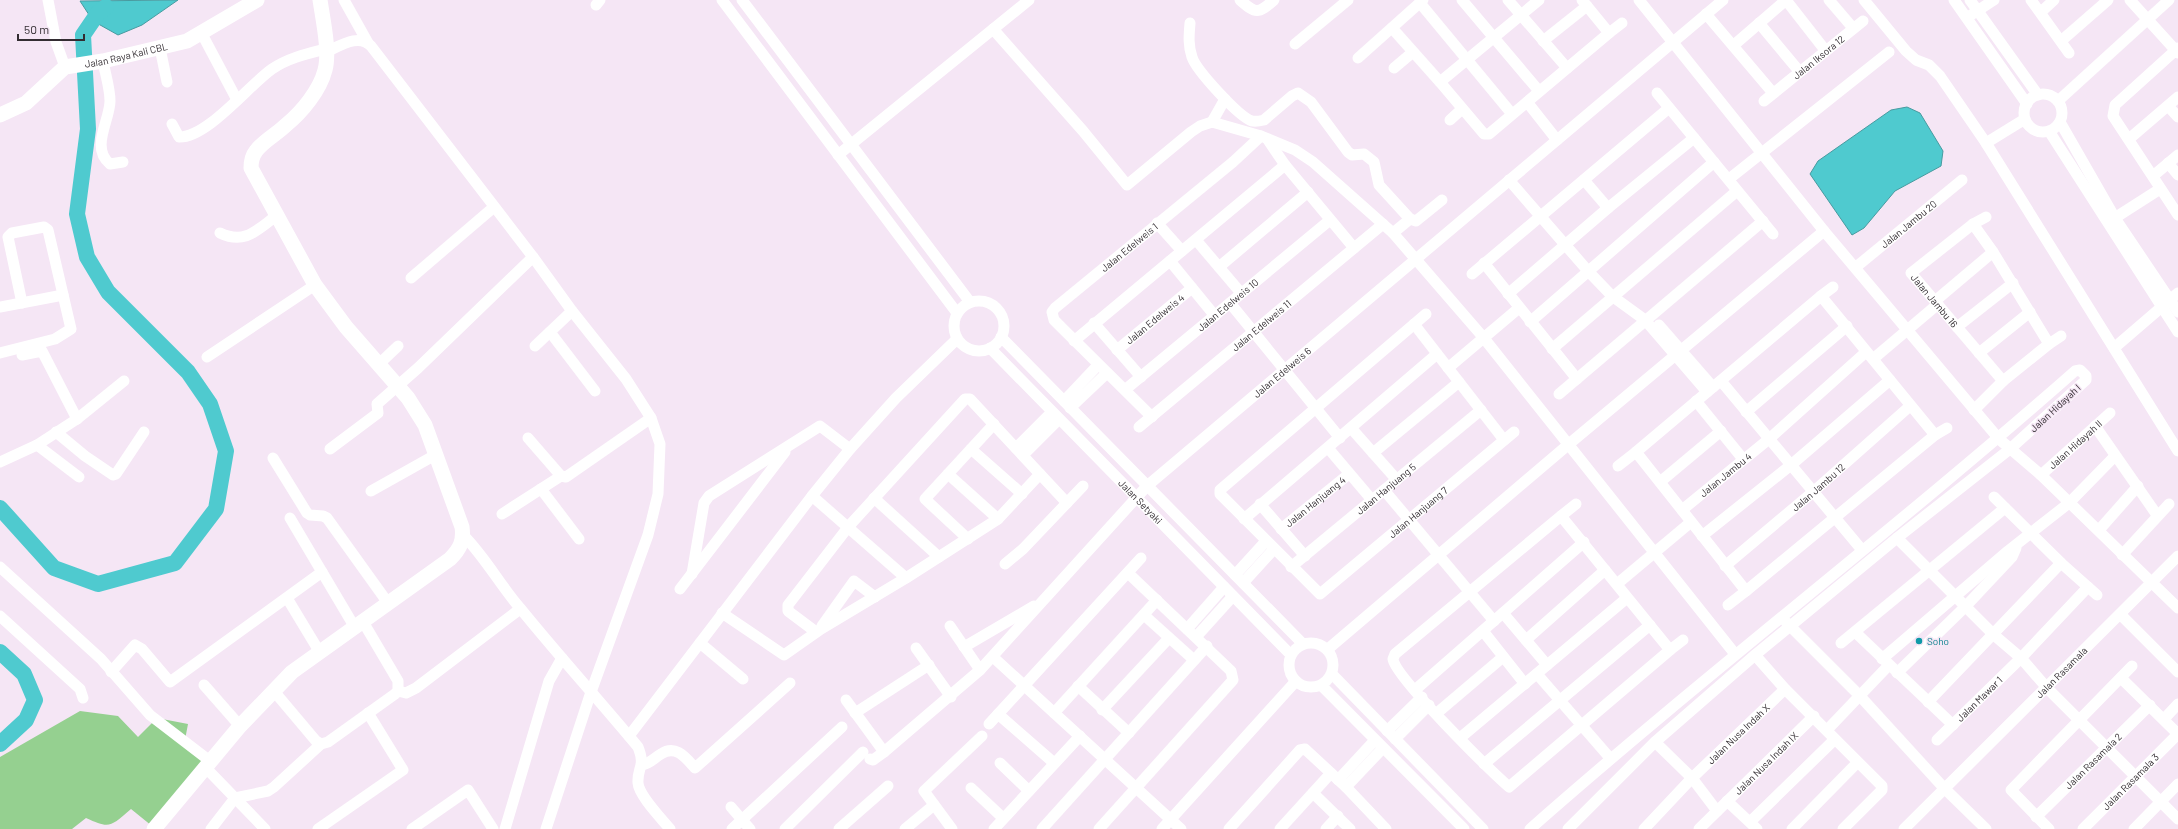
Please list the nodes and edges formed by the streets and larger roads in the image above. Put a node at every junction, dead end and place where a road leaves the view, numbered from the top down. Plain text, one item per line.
1 (48, 0) edge
2 (257, 0) edge
3 (320, 0) edge
4 (344, 0) edge
5 (722, 0) edge
6 (742, 0) edge
7 (1029, 0) edge
8 (1240, 0) edge
9 (1274, 0) edge
10 (1348, 0) edge
11 (1462, 0) edge
12 (1508, 0) edge
13 (1539, 0) edge
14 (1639, 0) edge
15 (1723, 0) edge
16 (1786, 0) edge
17 (1829, 0) edge
18 (1864, 0) edge
19 (1954, 0) edge
20 (1994, 0) edge
21 (2031, 0) edge
22 (2054, 0) edge
23 (2108, 0) edge
24 (2130, 0) edge
25 (2169, 0) edge
26 (1422, 1) edge
27 (1585, 3) edge
28 (1974, 3) edge
29 (2041, 12) junction
30 (1706, 14) junction
31 (1964, 14) junction
32 (1520, 15) junction
33 (2147, 19) junction
34 (1863, 21) dead end
35 (1190, 23) dead end
36 (1622, 23) dead end
37 (1759, 23) junction
38 (1392, 28) junction
39 (1853, 28) junction
40 (993, 29) junction
41 (1609, 33) junction
42 (202, 34) junction
43 (1495, 38) junction
44 (1543, 41) junction
45 (2061, 41) junction
46 (368, 43) junction
47 (1674, 43) junction
48 (1295, 44) dead end
49 (1734, 45) junction
50 (160, 48) junction
51 (1825, 50) junction
52 (2177, 50) edge
53 (326, 51) junction
54 (1413, 52) junction
55 (1889, 52) dead end
56 (2069, 53) dead end
57 (1358, 58) dead end
58 (1468, 60) junction
59 (97, 61) junction
60 (67, 66) junction
61 (1394, 68) dead end
62 (1567, 68) junction
63 (1799, 71) junction
64 (168, 82) dead end
65 (1440, 82) junction
66 (1539, 91) junction
67 (1657, 93) dead end
68 (1772, 93) junction
69 (2038, 95) junction
70 (2178, 97) edge
71 (1225, 99) junction
72 (237, 100) junction
73 (1764, 101) dead end
74 (2058, 101) junction
75 (1527, 102) junction
76 (2027, 104) junction
77 (2168, 106) junction
78 (1669, 108) junction
79 (1462, 109) junction
80 (1512, 114) junction
81 (0, 115) edge
82 (2178, 118) edge
83 (2025, 119) junction
84 (1450, 120) dead end
85 (1253, 121) junction
86 (1212, 122) junction
87 (2060, 122) junction
88 (172, 124) dead end
89 (2049, 131) junction
90 (1260, 136) junction
91 (1694, 138) junction
92 (2129, 139) junction
93 (1557, 140) junction
94 (1986, 143) junction
95 (851, 144) junction
96 (1761, 152) junction
97 (838, 155) junction
98 (2178, 155) edge
99 (123, 162) dead end
100 (1714, 162) junction
101 (2168, 163) junction
102 (1285, 165) junction
103 (2178, 175) edge
104 (2153, 176) junction
105 (1729, 179) junction
106 (1509, 180) junction
107 (1584, 180) junction
108 (1962, 180) dead end
109 (2160, 189) junction
110 (1737, 191) junction
111 (1308, 192) junction
112 (2178, 194) edge
113 (1442, 200) dead end
114 (2169, 202) junction
115 (494, 207) junction
116 (1608, 208) junction
117 (2178, 215) edge
118 (276, 216) junction
119 (1540, 217) junction
120 (1986, 217) dead end
121 (1410, 219) junction
122 (1330, 220) junction
123 (2112, 220) junction
124 (1763, 221) junction
125 (1157, 223) junction
126 (1383, 224) junction
127 (1973, 224) junction
128 (1824, 231) junction
129 (220, 233) dead end
130 (1393, 233) junction
131 (1773, 234) dead end
132 (1196, 240) junction
133 (1566, 245) junction
134 (1354, 248) junction
135 (1182, 251) junction
136 (1993, 252) junction
137 (533, 257) junction
138 (1416, 257) junction
139 (1170, 261) junction
140 (1484, 264) junction
141 (1219, 267) junction
142 (1856, 267) junction
143 (1588, 271) junction
144 (1472, 274) dead end
145 (411, 278) dead end
146 (2013, 283) junction
147 (315, 285) junction
148 (1833, 287) dead end
149 (1192, 288) junction
150 (1242, 293) junction
151 (1508, 294) junction
152 (63, 295) junction
153 (1612, 296) junction
154 (1821, 296) junction
155 (2170, 300) edge
156 (970, 302) junction
157 (1936, 302) junction
158 (22, 303) junction
159 (1230, 304) junction
160 (0, 308) edge
161 (1519, 308) junction
162 (572, 311) junction
163 (2030, 312) junction
164 (2178, 312) edge
165 (957, 313) junction
166 (1426, 314) dead end
167 (1215, 316) junction
168 (1648, 318) junction
169 (1530, 322) junction
170 (1094, 323) junction
171 (1414, 324) junction
172 (1847, 326) junction
173 (1957, 326) junction
174 (1906, 330) junction
175 (550, 332) junction
176 (1253, 332) junction
177 (2178, 332) edge
178 (2061, 336) dead end
179 (1001, 337) junction
180 (1483, 337) junction
181 (958, 339) junction
182 (1074, 340) junction
183 (2049, 344) junction
184 (398, 346) dead end
185 (535, 346) dead end
186 (990, 348) junction
187 (2114, 348) junction
188 (1552, 349) junction
189 (1117, 350) junction
190 (0, 353) edge
191 (1979, 353) junction
192 (1437, 354) junction
193 (1679, 354) junction
194 (1870, 356) junction
195 (207, 357) dead end
196 (0, 360) edge
197 (378, 364) junction
198 (1098, 365) junction
199 (1448, 368) junction
200 (1283, 371) junction
201 (1107, 373) junction
202 (1140, 377) junction
203 (1577, 379) junction
204 (1890, 380) junction
205 (124, 381) dead end
206 (2003, 381) junction
207 (1459, 382) junction
208 (397, 385) junction
209 (1713, 387) junction
210 (1126, 389) junction
211 (594, 391) dead end
212 (1559, 394) dead end
213 (1696, 402) junction
214 (1067, 404) junction
215 (1910, 406) junction
216 (1314, 408) junction
217 (1481, 410) junction
218 (1974, 410) junction
219 (1746, 412) junction
220 (2110, 413) dead end
221 (1056, 415) junction
222 (1152, 417) junction
223 (650, 418) junction
224 (77, 419) junction
225 (994, 424) junction
226 (2095, 426) junction
227 (1139, 427) dead end
228 (1351, 428) junction
229 (1947, 428) dead end
230 (1721, 431) junction
231 (56, 432) junction
232 (144, 432) dead end
233 (1514, 432) dead end
234 (1935, 435) junction
235 (528, 438) dead end
236 (1340, 438) junction
237 (1769, 439) junction
238 (1999, 439) junction
239 (1504, 440) junction
240 (1569, 444) junction
241 (36, 445) junction
242 (789, 446) junction
243 (1328, 448) junction
244 (330, 449) dead end
245 (850, 449) junction
246 (971, 449) junction
247 (2010, 449) junction
248 (1020, 451) junction
249 (2178, 451) edge
250 (1636, 452) junction
251 (1373, 453) junction
252 (437, 454) junction
253 (2115, 456) junction
254 (273, 458) dead end
255 (1743, 459) junction
256 (0, 462) edge
257 (1791, 465) junction
258 (1618, 466) dead end
259 (948, 474) junction
260 (1040, 474) junction
261 (1349, 474) junction
262 (2041, 475) junction
263 (561, 476) junction
264 (79, 477) dead end
265 (1397, 480) junction
266 (1660, 482) junction
267 (1083, 486) dead end
268 (1147, 486) junction
269 (2138, 486) junction
270 (541, 489) junction
271 (1384, 490) junction
272 (371, 491) dead end
273 (1813, 492) junction
274 (1022, 494) junction
275 (812, 496) junction
276 (1994, 496) dead end
277 (1136, 497) junction
278 (874, 498) junction
279 (1372, 500) junction
280 (1067, 503) junction
281 (2069, 503) junction
282 (1260, 504) junction
283 (1576, 504) dead end
284 (2169, 504) dead end
285 (2005, 508) junction
286 (1682, 510) junction
287 (502, 514) dead end
288 (2157, 515) junction
289 (1561, 516) junction
290 (1834, 516) junction
291 (290, 518) dead end
292 (998, 518) junction
293 (1244, 519) junction
294 (1409, 520) junction
295 (1691, 522) junction
296 (849, 526) junction
297 (1282, 529) junction
298 (2099, 530) junction
299 (2032, 532) junction
300 (464, 536) junction
301 (1702, 536) junction
302 (1897, 538) junction
303 (579, 539) dead end
304 (968, 539) junction
305 (1266, 541) junction
306 (1584, 542) junction
307 (2016, 546) junction
308 (1274, 549) junction
309 (1862, 550) junction
310 (1655, 553) junction
311 (1438, 554) junction
312 (2122, 555) junction
313 (1304, 556) junction
314 (2178, 556) edge
315 (939, 557) junction
316 (1141, 558) dead end
317 (1005, 564) dead end
318 (2061, 564) junction
319 (1725, 566) junction
320 (0, 567) edge
321 (1291, 567) junction
322 (1604, 570) junction
323 (1929, 571) junction
324 (322, 572) junction
325 (1128, 573) junction
326 (692, 574) junction
327 (906, 578) junction
328 (1239, 579) junction
329 (2153, 582) junction
330 (1617, 584) junction
331 (1224, 587) junction
332 (2088, 587) junction
333 (680, 589) dead end
334 (1746, 590) junction
335 (1470, 594) junction
336 (1233, 596) junction
337 (1956, 596) junction
338 (2097, 596) dead end
339 (875, 597) junction
340 (287, 598) junction
341 (1627, 598) junction
342 (1157, 600) junction
343 (1044, 601) junction
344 (388, 603) junction
345 (1728, 605) dead end
346 (1966, 606) junction
347 (2178, 608) edge
348 (520, 609) junction
349 (722, 613) junction
350 (1503, 613) junction
351 (1144, 614) junction
352 (0, 616) edge
353 (2121, 616) junction
354 (1782, 617) junction
355 (1494, 621) junction
356 (358, 623) junction
357 (1650, 625) junction
358 (950, 626) dead end
359 (1790, 627) junction
360 (1187, 629) junction
361 (819, 630) junction
362 (1483, 631) junction
363 (1855, 632) junction
364 (1994, 635) junction
365 (1196, 637) junction
366 (1169, 638) junction
367 (1526, 640) junction
368 (1683, 640) dead end
369 (700, 643) junction
370 (1841, 643) dead end
371 (1303, 644) junction
372 (1207, 646) junction
373 (964, 647) junction
374 (916, 648) dead end
375 (1328, 649) junction
376 (319, 650) junction
377 (1670, 650) junction
378 (1735, 654) junction
379 (1755, 655) junction
380 (1291, 656) junction
381 (1503, 656) junction
382 (993, 657) junction
383 (562, 658) junction
384 (2021, 658) junction
385 (1194, 660) junction
386 (1886, 662) junction
387 (929, 665) junction
388 (1547, 665) junction
389 (2132, 666) dead end
390 (980, 670) junction
391 (111, 672) junction
392 (2178, 672) edge
393 (1332, 674) junction
394 (1537, 674) junction
395 (1898, 674) junction
396 (2121, 678) junction
397 (743, 679) dead end
398 (1296, 681) junction
399 (790, 683) dead end
400 (1525, 684) junction
401 (204, 685) dead end
402 (1024, 685) junction
403 (1321, 685) junction
404 (1078, 686) junction
405 (2047, 688) junction
406 (1785, 689) junction
407 (273, 690) junction
408 (398, 691) junction
409 (592, 693) junction
410 (1859, 694) junction
411 (951, 697) junction
412 (83, 698) dead end
413 (846, 700) dead end
414 (1425, 701) junction
415 (1561, 701) junction
416 (1928, 702) junction
417 (2178, 704) edge
418 (2150, 705) junction
419 (1102, 710) junction
420 (368, 713) junction
421 (855, 713) junction
422 (1054, 713) junction
423 (998, 714) junction
424 (1811, 718) junction
425 (2164, 719) junction
426 (2081, 720) junction
427 (989, 724) dead end
428 (240, 726) junction
429 (1581, 726) junction
430 (1953, 726) junction
431 (842, 727) dead end
432 (1827, 730) junction
433 (1129, 734) junction
434 (2178, 734) edge
435 (1391, 735) junction
436 (629, 736) junction
437 (982, 736) dead end
438 (1080, 736) junction
439 (1460, 738) junction
440 (1375, 740) junction
441 (1937, 740) dead end
442 (1655, 742) junction
443 (1831, 743) junction
444 (321, 744) junction
445 (1384, 748) junction
446 (2107, 748) junction
447 (884, 752) junction
448 (1610, 758) junction
449 (1104, 759) junction
450 (1000, 763) dead end
451 (1054, 763) junction
452 (208, 764) junction
453 (1484, 764) junction
454 (642, 765) junction
455 (1856, 765) junction
456 (2136, 777) junction
457 (1692, 778) junction
458 (1338, 780) junction
459 (2178, 784) edge
460 (888, 786) dead end
461 (971, 788) dead end
462 (1137, 788) junction
463 (1944, 788) junction
464 (1029, 791) junction
465 (1313, 793) junction
466 (235, 798) junction
467 (1727, 801) junction
468 (2160, 802) junction
469 (934, 806) junction
470 (731, 807) dead end
471 (1717, 811) junction
472 (1338, 816) junction
473 (2036, 817) junction
474 (1003, 818) junction
475 (2178, 819) edge
476 (742, 820) junction
477 (1170, 820) junction
478 (1707, 826) edge
479 (1754, 826) edge
480 (1380, 827) edge
481 (2047, 828) edge
482 (154, 829) edge
483 (211, 829) edge
484 (265, 829) edge
485 (318, 829) edge
486 (412, 829) edge
487 (493, 829) edge
488 (505, 829) edge
489 (546, 829) edge
490 (670, 829) edge
491 (732, 829) edge
492 (750, 829) edge
493 (785, 829) edge
494 (839, 829) edge
495 (905, 829) edge
496 (952, 829) edge
497 (994, 829) edge
498 (1042, 829) edge
499 (1099, 829) edge
500 (1162, 829) edge
501 (1181, 829) edge
502 (1230, 829) edge
503 (1280, 829) edge
504 (1326, 829) edge
505 (1350, 829) edge
506 (1464, 829) edge
507 (1483, 829) edge
508 (1530, 829) edge
509 (1568, 829) edge
510 (1644, 829) edge
511 (1792, 829) edge
512 (1843, 829) edge
513 (1904, 829) edge
514 (1986, 829) edge
515 (2083, 829) edge
516 (2134, 829) edge

1 - 60 street
2 - 42 street, Jalan Raya Kali CBL
3 - 53 street
4 - 46 street
5 - 97 street
6 - 95 street
7 - 40 street
8 - 9 street
10 - 48 street
11 - 43 street
12 - 32 street
13 - 32 street
14 - 47 street
15 - 30 street, Jalan Edelweis 6
16 - 37 street
16 - 51 street
17 - 39 street
18 - 94 street
19 - 31 street
20 - 28 street
21 - 29 street
22 - 29 street
23 - 45 street
24 - 33 street
25 - 33 street
26 - 38 street
26 - 58 street
27 - 41 street
27 - 44 street
28 - 31 street
28 - 69 street
29 - 45 street
30 - 47 street, Jalan Edelweis 6
30 - 49 street
31 - 76 street
32 - 43 street
32 - 44 street
33 - 52 street
33 - 74 street
34 - 39 street, Jalan Iksora 12
35 - 71 street
36 - 41 street
37 - 49 street
37 - 63 street
38 - 54 street
38 - 57 street
39 - 51 street, Jalan Iksora 12
40 - 86 street
40 - 95 street
41 - 62 street
42 - 50 street, Jalan Raya Kali CBL
42 - 72 street
43 - 58 street
43 - 66 street
44 - 62 street
45 - 56 street
46 - 53 street
46 - 115 street
47 - 93 street, Jalan Edelweis 6
47 - 96 street
49 - 68 street
50 - 59 street, Jalan Raya Kali CBL
50 - 64 street
51 - 63 street, Jalan Iksora 12
52 - 92 street
53 - 72 street
53 - 118 street
54 - 61 street
54 - 65 street
55 - 96 street
58 - 65 street
58 - 80 street
59 - 60 street, Jalan Raya Kali CBL
59 - 99 street
60 - 81 street
62 - 66 street
63 - 68 street, Jalan Iksora 12
65 - 79 street
66 - 75 street
67 - 78 street
68 - 73 street, Jalan Iksora 12
69 - 74 street
69 - 76 street
70 - 77 street
71 - 85 street
71 - 86 street
72 - 88 street
74 - 87 street
75 - 80 street
75 - 93 street
76 - 83 street
77 - 82 street
77 - 92 street
78 - 91 street
78 - 107 street
79 - 80 street
79 - 84 street
83 - 89 street
83 - 94 street
85 - 90 street
85 - 121 street
86 - 90 street
87 - 89 street
87 - 123 street
89 - 123 street
90 - 102 street
90 - 125 street, Jalan Edelweis 1
90 - 126 street
91 - 100 street
91 - 116 street
92 - 104 street
93 - 106 street, Jalan Edelweis 6
94 - 187 street
95 - 97 street
95 - 156 street
96 - 105 street
96 - 128 street
97 - 165 street
98 - 101 street
100 - 105 street
100 - 143 street
101 - 103 street
101 - 104 street
102 - 111 street
102 - 132 street
104 - 109 street
105 - 110 street
106 - 119 street
106 - 138 street, Jalan Edelweis 6
107 - 116 street
107 - 119 street
108 - 142 street, Jalan Jambu 20
109 - 114 street
109 - 123 street
110 - 124 street
110 - 153 street
111 - 122 street
111 - 141 street
112 - 114 street
113 - 121 street
114 - 117 street
115 - 137 street
115 - 145 street
116 - 133 street
118 - 129 street
118 - 147 street
119 - 133 street
119 - 140 street
120 - 127 street, Jalan Jambu 16
121 - 130 street
122 - 134 street
122 - 150 street, Jalan Edelweis 10
123 - 155 street
124 - 131 street
124 - 168 street
125 - 135 street
125 - 182 street, Jalan Edelweis 1
126 - 130 street
126 - 134 street, Jalan Edelweis 11
127 - 136 street
127 - 157 street, Jalan Jambu 16
128 - 142 street
128 - 193 street
130 - 138 street
132 - 135 street
132 - 141 street
133 - 143 street
133 - 151 street
134 - 176 street, Jalan Edelweis 11
135 - 139 street
136 - 146 street
136 - 157 street, Jalan Jambu 4
137 - 162 street
137 - 208 street
138 - 180 street
138 - 200 street, Jalan Edelweis 6
139 - 149 street
139 - 170 street
140 - 144 street
140 - 151 street
141 - 150 street
142 - 174 street
143 - 153 street
143 - 169 street
146 - 163 street
146 - 173 street
147 - 195 street
147 - 197 street
148 - 154 street
149 - 167 street
149 - 189 street, Jalan Edelweis 4
150 - 159 street, Jalan Edelweis 10
151 - 161 street
152 - 158 street
152 - 158 street
152 - 190 street
153 - 168 street
153 - 188 street
154 - 172 street
154 - 209 street
155 - 164 street
155 - 177 street
155 - 187 street
156 - 165 street
156 - 179 street
157 - 173 street, Jalan Jambu 16
157 - 174 street, Jalan Jambu 4
158 - 160 street
159 - 167 street, Jalan Edelweis 10
159 - 176 street
161 - 169 street
161 - 180 street
162 - 175 street
162 - 223 street
163 - 183 street
163 - 191 street
165 - 181 street
166 - 171 street
167 - 202 street, Jalan Edelweis 10
168 - 193 street
168 - 203 street
169 - 188 street
170 - 182 street
170 - 189 street
171 - 192 street
171 - 216 street
172 - 194 street
172 - 219 street
173 - 191 street, Jalan Jambu 16
174 - 194 street, Jalan Jambu 4
174 - 218 street
175 - 185 street
175 - 211 street
176 - 200 street
176 - 222 street, Jalan Edelweis 11
178 - 183 street
179 - 186 street
179 - 214 street
180 - 199 street
180 - 240 street
181 - 186 street
181 - 245 street
182 - 198 street, Jalan Edelweis 1
183 - 206 street
184 - 197 street
186 - 221 street, Jalan Setyaki
187 - 249 street
188 - 203 street
189 - 202 street
191 - 206 street, Jalan Jambu 16
192 - 199 street
192 - 228 street
193 - 209 street
193 - 240 street
194 - 204 street
194 - 237 street, Jalan Jambu 4
196 - 224 street
197 - 208 street
198 - 201 street, Jalan Edelweis 1
198 - 214 street
199 - 207 street
200 - 216 street
200 - 268 street, Jalan Edelweis 6
201 - 210 street, Jalan Edelweis 1
201 - 214 street
202 - 210 street, Jalan Edelweis 10
203 - 212 street
204 - 215 street
204 - 257 street
205 - 224 street
206 - 218 street
207 - 217 street
207 - 251 street
208 - 244 street
208 - 252 street
209 - 213 street
209 - 219 street
210 - 222 street, Jalan Edelweis 1
213 - 230 street
213 - 250 street
214 - 268 street
215 - 234 street
215 - 273 street, Jalan Jambu 12
216 - 236 street
216 - 293 street
217 - 239 street
217 - 265 street, Jalan Hanjuang 5
218 - 238 street
219 - 237 street
220 - 226 street, Jalan Hidayah II
221 - 248 street
221 - 277 street, Jalan Setyaki
222 - 227 street, Jalan Edelweis 11
223 - 263 street
223 - 409 street
224 - 231 street
225 - 246 street
225 - 248 street
225 - 278 street
226 - 253 street
226 - 262 street, Jalan Hidayah II
228 - 236 street
228 - 251 street
229 - 234 street
230 - 255 street
230 - 266 street
231 - 232 street
231 - 241 street
233 - 239 street, Jalan Hanjuang 7
234 - 290 street
235 - 263 street
236 - 243 street
237 - 255 street, Jalan Jambu 4
237 - 257 street
238 - 247 street
238 - 247 street, Jalan Hidayah I
238 - 309 street
239 - 294 street, Jalan Hanjuang 7
240 - 310 street
240 - 311 street
241 - 256 street
241 - 264 street
242 - 245 street
242 - 326 street
242 - 326 street
243 - 261 street
243 - 282 street
245 - 275 street
246 - 259 street
246 - 274 street
247 - 262 street
247 - 302 street
248 - 260 street
250 - 258 street
250 - 266 street
251 - 265 street
252 - 272 street
252 - 300 street
253 - 269 street
253 - 281 street
254 - 344 street
255 - 286 street, Jalan Jambu 4
257 - 273 street
257 - 301 street
259 - 292 street
259 - 304 street
260 - 274 street
260 - 280 street
261 - 279 street
261 - 297 street, Jalan Hanjuang 4
262 - 281 street
263 - 270 street
265 - 271 street, Jalan Hanjuang 5
266 - 286 street
267 - 280 street
268 - 277 street, Jalan Edelweis 6
268 - 328 street
269 - 288 street
269 - 298 street
270 - 287 street
270 - 303 street
271 - 279 street, Jalan Hanjuang 5
271 - 294 street
273 - 290 street
273 - 319 street, Jalan Jambu 12
274 - 292 street
275 - 296 street
275 - 349 street
276 - 285 street
277 - 331 street, Jalan Setyaki
277 - 343 street, Jalan Edelweis 6
278 - 296 street
278 - 315 street
279 - 313 street, Jalan Hanjuang 5
280 - 317 street
281 - 298 street
281 - 299 street
282 - 293 street
282 - 297 street
283 - 289 street
284 - 288 street
285 - 299 street
285 - 323 street
286 - 295 street
288 - 312 street
289 - 306 street
289 - 335 street
290 - 309 street
290 - 334 street
291 - 324 street
292 - 304 street
293 - 305 street
294 - 311 street
294 - 321 street, Jalan Hanjuang 7
295 - 301 street
295 - 310 street
296 - 327 street
296 - 361 street
297 - 313 street
298 - 312 street
299 - 307 street
299 - 318 street
300 - 344 street
300 - 348 street
301 - 319 street
302 - 323 street
302 - 359 street
304 - 315 street
305 - 308 street
305 - 328 street
306 - 322 street
306 - 350 street
307 - 337 street
307 - 346 street
308 - 321 street
308 - 328 street
309 - 354 street
310 - 330 street
310 - 378 street
311 - 335 street
311 - 375 street
312 - 329 street
313 - 321 street, Jalan Hanjuang 5
314 - 329 street, Jalan Rasamala
315 - 327 street
316 - 325 street
318 - 332 street
318 - 364 street
319 - 334 street
320 - 391 street
322 - 330 street
322 - 367 street
323 - 337 street
323 - 363 street
324 - 340 street
324 - 356 street
325 - 342 street
325 - 402 street
326 - 333 street
327 - 339 street
328 - 371 street
329 - 347 street
329 - 353 street, Jalan Rasamala
330 - 341 street
331 - 336 street, Jalan Setyaki
331 - 360 street
332 - 338 street
332 - 384 street, Jalan Mawar 1
334 - 345 street
335 - 355 street
335 - 414 street
336 - 365 street
336 - 380 street, Jalan Setyaki
337 - 346 street
337 - 386 street
339 - 361 street
339 - 361 street
340 - 376 street
340 - 391 street
341 - 357 street
341 - 388 street
342 - 351 street
342 - 360 street
343 - 373 street
343 - 382 street, Jalan Edelweis 6
344 - 356 street
346 - 364 street
346 - 395 street
348 - 383 street
348 - 408 street
349 - 361 street
349 - 369 street
350 - 355 street
350 - 367 street
351 - 366 street
351 - 404 street
352 - 412 street
353 - 392 street
353 - 405 street, Jalan Rasamala
354 - 359 street
354 - 378 street
355 - 362 street
356 - 376 street
356 - 408 street
357 - 377 street
357 - 415 street
358 - 373 street
359 - 379 street
359 - 410 street
360 - 365 street
362 - 381 street
362 - 414 street
363 - 370 street
363 - 386 street
364 - 384 street
364 - 416 street
365 - 372 street
366 - 385 street
366 - 419 street
367 - 388 street
368 - 377 street
369 - 397 street
369 - 436 street
371 - 375 street
371 - 380 street
372 - 385 street
372 - 462 street
373 - 390 street
374 - 387 street
375 - 393 street
376 - 407 street
377 - 429 street
378 - 448 street
379 - 406 street
379 - 442 street
380 - 398 street
381 - 400 street
381 - 414 street
382 - 390 street, Jalan Edelweis 6
382 - 402 street
383 - 409 street
383 - 488 street
384 - 405 street
384 - 430 street, Jalan Mawar 1
385 - 433 street
386 - 395 street
386 - 410 street
387 - 411 street
387 - 421 street
388 - 394 street
389 - 396 street
390 - 411 street, Jalan Edelweis 6
391 - 452 street
393 - 403 street
393 - 435 street
394 - 400 street
394 - 415 street
395 - 416 street
396 - 418 street
396 - 426 street
398 - 403 street
398 - 477 street
399 - 454 street
400 - 439 street
401 - 428 street
402 - 422 street
402 - 423 street
403 - 440 street
404 - 419 street
404 - 422 street
405 - 426 street
405 - 463 street, Jalan Rasamala
406 - 424 street
406 - 457 street, Jalan Nusa Indah X
407 - 428 street
407 - 444 street
408 - 420 street
409 - 436 street
409 - 489 street
410 - 432 street
410 - 463 street
411 - 447 street, Jalan Edelweis 6
413 - 421 street
414 - 435 street
414 - 439 street
415 - 429 street
415 - 453 street
416 - 430 street
417 - 425 street
418 - 425 street
418 - 446 street, Jalan Rasamala 2
419 - 433 street
420 - 444 street
420 - 485 street
421 - 447 street
422 - 438 street
423 - 427 street
423 - 451 street
424 - 432 street
424 - 443 street
424 - 467 street, Jalan Nusa Indah IX
425 - 434 street
426 - 446 street
426 - 473 street
428 - 452 street
429 - 448 street
429 - 453 street
430 - 441 street, Jalan Mawar 1
431 - 476 street
432 - 455 street
433 - 449 street
434 - 456 street, Jalan Rasamala 3
435 - 507 street
436 - 454 street
437 - 469 street
438 - 449 street
438 - 451 street
439 - 453 street
440 - 445 street
440 - 458 street
442 - 457 street
442 - 509 street
443 - 455 street
443 - 479 street
444 - 466 street
445 - 458 street
445 - 506 street
446 - 456 street
446 - 473 street, Jalan Rasamala 2
447 - 493 street, Jalan Edelweis 6
448 - 508 street
449 - 462 street
449 - 498 street
450 - 464 street
451 - 464 street
452 - 466 street
452 - 482 street
454 - 490 street
455 - 511 street
455 - 512 street
456 - 468 street
456 - 515 street, Jalan Rasamala 3
457 - 471 street
457 - 510 street, Jalan Nusa Indah X
458 - 465 street
458 - 480 street
458 - 502 street
459 - 468 street
460 - 494 street
461 - 474 street
462 - 477 street
462 - 499 street
463 - 513 street, Jalan Rasamala
463 - 514 street
464 - 474 street
465 - 472 street
465 - 503 street
466 - 483 street
466 - 484 street
467 - 471 street, Jalan Nusa Indah IX
467 - 479 street
468 - 475 street
468 - 516 street
469 - 495 street
469 - 496 street
470 - 476 street
471 - 478 street, Jalan Nusa Indah IX
472 - 504 street
472 - 505 street
473 - 481 street
474 - 497 street
476 - 491 street
476 - 492 street
477 - 500 street
477 - 501 street
486 - 487 street

